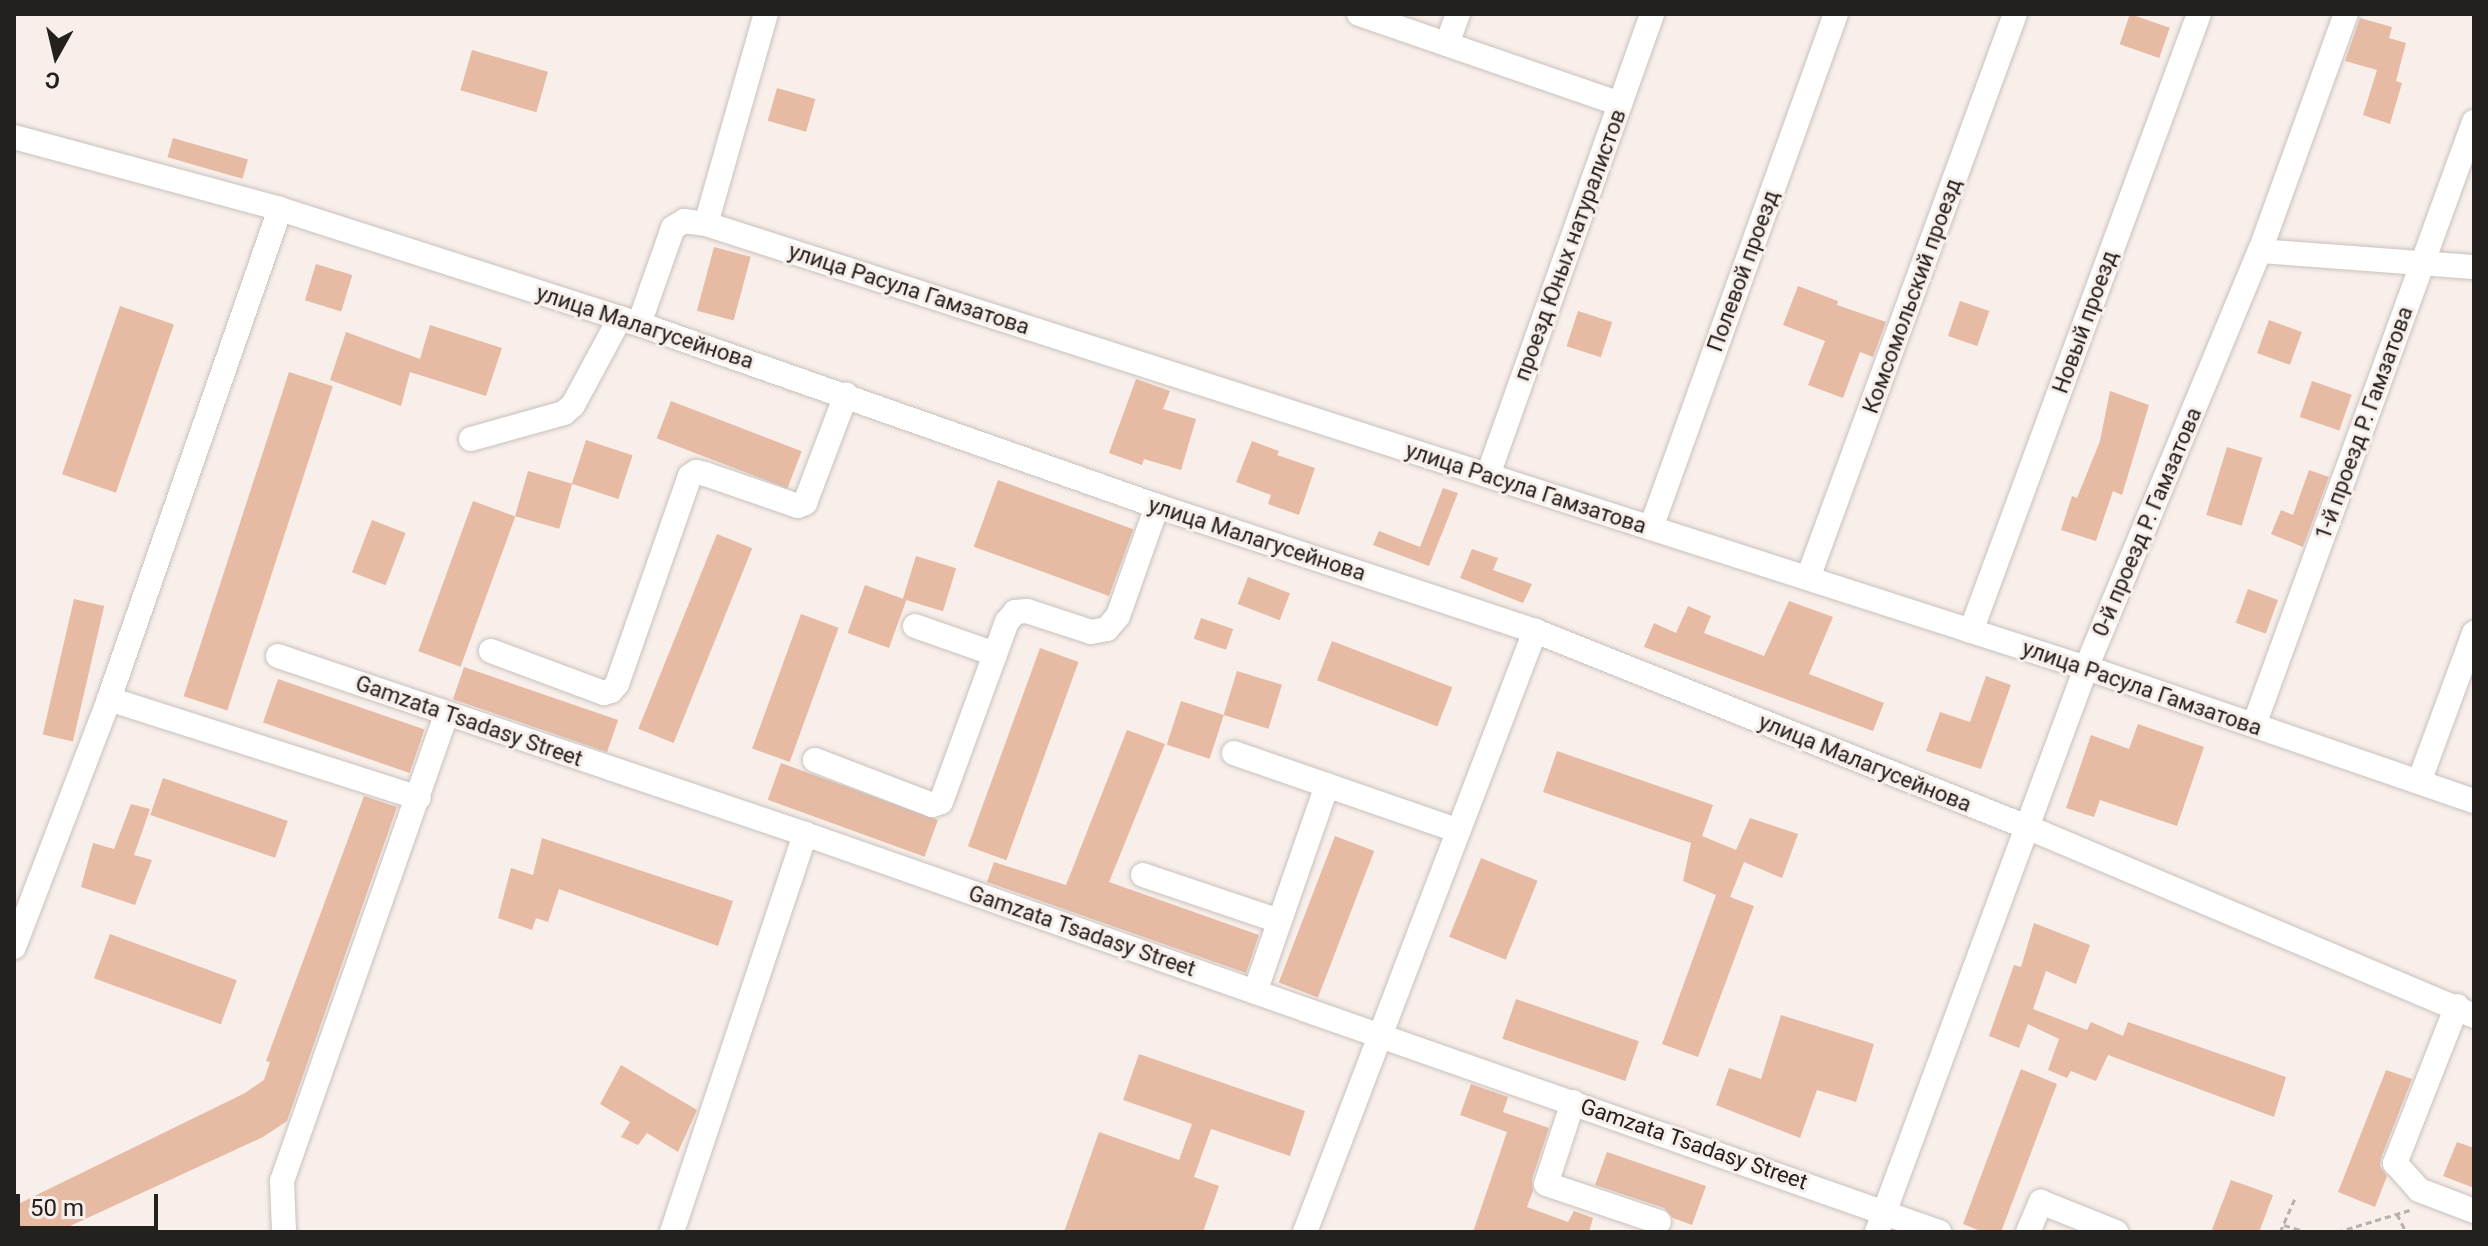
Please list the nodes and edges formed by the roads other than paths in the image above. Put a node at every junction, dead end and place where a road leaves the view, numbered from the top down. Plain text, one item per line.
1 (766, 14) edge
2 (1359, 14) edge
3 (1458, 14) edge
4 (1652, 14) edge
5 (1836, 14) edge
6 (2015, 14) edge
7 (2199, 14) edge
8 (2346, 14) edge
9 (1447, 44) junction
10 (1620, 104) junction
11 (2474, 122) edge
12 (14, 137) edge
13 (280, 209) junction
14 (706, 224) junction
15 (2260, 251) junction
16 (2423, 263) junction
17 (2474, 267) edge
18 (629, 321) junction
19 (846, 395) junction
20 (471, 439) dead end
21 (1488, 475) junction
22 (1157, 506) junction
23 (1651, 528) junction
24 (1808, 578) junction
25 (915, 626) dead end
26 (1535, 631) junction
27 (1971, 631) junction
28 (2474, 633) edge
29 (491, 651) dead end
30 (995, 654) junction
31 (278, 656) dead end
32 (2086, 668) junction
33 (109, 699) junction
34 (446, 714) junction
35 (2254, 725) junction
36 (1234, 753) dead end
37 (815, 760) dead end
38 (2419, 782) junction
39 (1327, 785) junction
40 (419, 798) junction
41 (2474, 801) edge
42 (2027, 827) junction
43 (1456, 830) junction
44 (805, 834) junction
45 (1143, 875) dead end
46 (1279, 921) junction
47 (14, 947) edge
48 (1255, 992) junction
49 (2465, 1011) edge
50 (1378, 1035) junction
51 (1573, 1102) junction
52 (2474, 1211) edge
53 (1880, 1221) edge
54 (1659, 1222) dead end
55 (284, 1232) edge
56 (672, 1232) edge
57 (1305, 1232) edge
58 (1939, 1232) edge
59 (2028, 1232) edge
60 (2116, 1232) edge

1 - 14 street
2 - 9 street
3 - 9 street
4 - 10 street, проезд Юных натуралистов
5 - 23 street, Полевой проезд
6 - 24 street, Комсомольский проезд
7 - 27 street, Новый проезд
8 - 15 street, 0-й проезд Р. Гамзатова
9 - 10 street
10 - 21 street, проезд Юных натуралистов
11 - 16 street, 1-й проезд Р. Гамзатова
12 - 13 street, улица Малагусейнова
13 - 18 street, улица Малагусейнова
13 - 33 street
14 - 18 street
14 - 21 street, улица Расула Гамзатова
15 - 16 street
15 - 32 street, 0-й проезд Р. Гамзатова
16 - 17 street
16 - 35 street, 1-й проезд Р. Гамзатова
18 - 19 street, улица Малагусейнова
18 - 20 street
19 - 22 street, улица Малагусейнова
19 - 29 street
21 - 23 street, улица Расула Гамзатова
22 - 26 street, улица Малагусейнова
22 - 30 street
23 - 24 street, улица Расула Гамзатова
24 - 27 street, улица Расула Гамзатова
25 - 30 street
26 - 42 street, улица Малагусейнова
26 - 43 street
27 - 32 street, улица Расула Гамзатова
28 - 38 street
30 - 37 street
31 - 34 street, Gamzata Tsadasy Street
32 - 35 street, улица Расула Гамзатова
32 - 42 street, 0-й проезд Р. Гамзатова
33 - 40 street
33 - 47 street
34 - 40 street
34 - 44 street, Gamzata Tsadasy Street
35 - 38 street, улица Расула Гамзатова
36 - 39 street
38 - 41 street, улица Расула Гамзатова
39 - 43 street
39 - 46 street
40 - 55 street
42 - 49 street, улица Малагусейнова
42 - 53 street, 0-й проезд Р. Гамзатова
43 - 50 street
44 - 48 street, Gamzata Tsadasy Street
44 - 56 street
45 - 46 street
46 - 48 street
48 - 50 street, Gamzata Tsadasy Street
49 - 52 street
50 - 51 street, Gamzata Tsadasy Street
50 - 57 street
51 - 53 street, Gamzata Tsadasy Street
51 - 54 street
53 - 58 street, Gamzata Tsadasy Street
59 - 60 street

